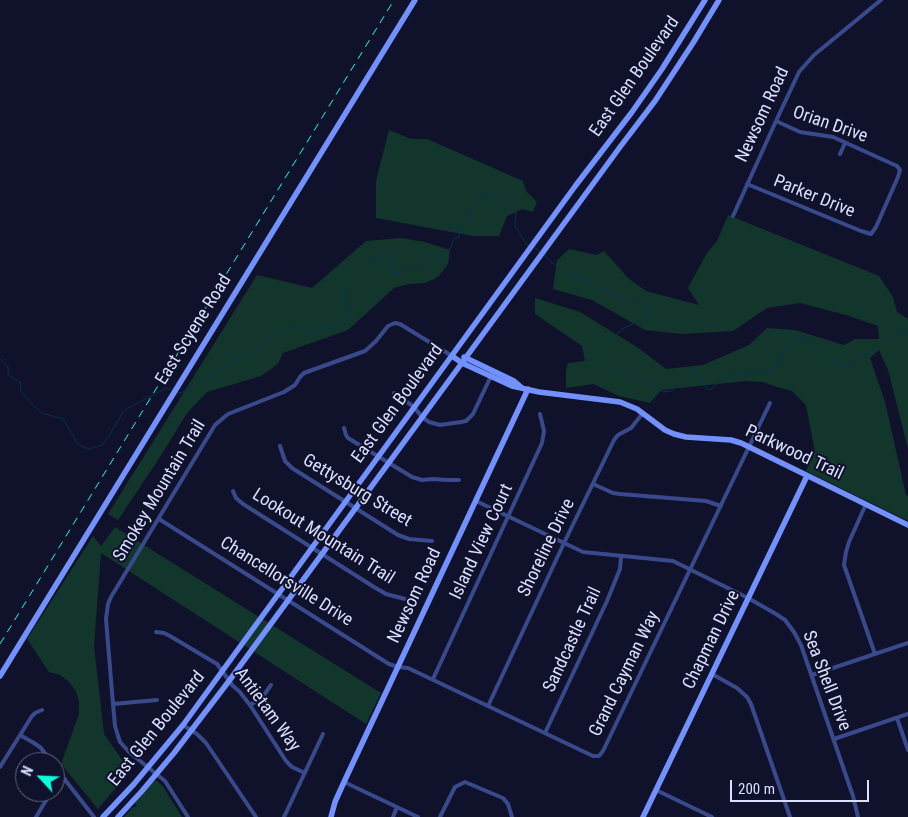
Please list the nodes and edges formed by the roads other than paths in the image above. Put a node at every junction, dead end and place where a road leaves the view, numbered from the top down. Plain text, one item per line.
1 (415, 0) edge
2 (705, 0) edge
3 (719, 0) edge
4 (881, 0) edge
5 (776, 121) junction
6 (610, 140) junction
7 (845, 142) junction
8 (620, 147) junction
9 (840, 154) dead end
10 (748, 184) junction
11 (733, 216) dead end
12 (871, 234) joint
13 (452, 356) junction
14 (466, 357) junction
15 (462, 363) junction
16 (492, 373) junction
17 (524, 388) junction
18 (394, 393) dead end
19 (770, 403) dead end
20 (414, 407) junction
21 (643, 413) junction
22 (540, 414) dead end
23 (422, 417) junction
24 (344, 428) dead end
25 (280, 446) dead end
26 (749, 446) junction
27 (379, 456) junction
28 (389, 462) junction
29 (807, 476) junction
30 (459, 480) dead end
31 (593, 484) junction
32 (233, 491) dead end
33 (476, 501) junction
34 (345, 502) junction
35 (866, 504) junction
36 (721, 506) junction
37 (356, 508) junction
38 (509, 517) junction
39 (159, 519) junction
40 (908, 525) edge
41 (432, 541) dead end
42 (564, 543) junction
43 (312, 548) junction
44 (322, 554) junction
45 (621, 556) junction
46 (690, 570) junction
47 (279, 594) junction
48 (748, 598) junction
49 (405, 599) dead end
50 (288, 600) junction
51 (156, 632) dead end
52 (908, 643) edge
53 (875, 654) junction
54 (398, 667) junction
55 (222, 670) junction
56 (712, 674) junction
57 (812, 675) junction
58 (0, 676) edge
59 (433, 679) junction
60 (229, 681) junction
61 (271, 685) dead end
62 (157, 700) dead end
63 (113, 704) junction
64 (250, 705) junction
65 (488, 706) junction
66 (42, 710) dead end
67 (908, 714) edge
68 (897, 718) junction
69 (183, 725) junction
70 (192, 731) junction
71 (545, 733) junction
72 (324, 734) dead end
73 (20, 735) junction
74 (834, 739) junction
75 (908, 750) edge
76 (44, 752) edge
77 (0, 767) edge
78 (149, 768) junction
79 (305, 773) junction
80 (156, 774) junction
81 (65, 780) edge
82 (344, 782) junction
83 (656, 790) junction
84 (45, 802) edge
85 (397, 807) junction
86 (36, 817) edge
87 (94, 817) edge
88 (103, 817) edge
89 (118, 817) edge
90 (188, 817) edge
91 (256, 817) edge
92 (284, 817) edge
93 (331, 817) edge
94 (393, 817) edge
95 (418, 817) edge
96 (440, 817) edge
97 (512, 817) edge
98 (643, 817) edge
99 (712, 817) edge
100 (790, 817) edge
101 (858, 817) edge

1 - 58 street, East Scyene Road
2 - 6 street, East Glen Boulevard
3 - 8 street, East Glen Boulevard
4 - 5 street, Newsom Road
5 - 7 street, Orian Drive
5 - 10 street, Newsom Road
6 - 8 street
6 - 13 street, East Glen Boulevard
7 - 9 street
7 - 12 street, Orian Drive
8 - 14 street, East Glen Boulevard
10 - 11 street, Newsom Road
10 - 12 street, Parker Drive
13 - 14 street, Parkwood Trail
13 - 15 street, Parkwood Trail
13 - 20 street, East Glen Boulevard
13 - 39 street, Smokey Mountain Trail
14 - 15 street, East Glen Boulevard
14 - 16 street, Parkwood Trail
15 - 16 street, Parkwood Trail
15 - 23 street, East Glen Boulevard
16 - 17 street, Parkwood Trail
16 - 23 street
17 - 21 street, Parkwood Trail
17 - 33 street, Newsom Road
18 - 20 street
19 - 26 street, Grand Cayman Way
20 - 23 street
20 - 27 street, East Glen Boulevard
21 - 26 street, Parkwood Trail
21 - 31 street, Shoreline Drive
22 - 38 street, Island View Court
23 - 28 street, East Glen Boulevard
24 - 27 street
25 - 34 street, Gettysburg Street
26 - 29 street, Parkwood Trail
26 - 36 street, Grand Cayman Way
27 - 28 street
27 - 34 street, East Glen Boulevard
28 - 30 street
28 - 37 street, East Glen Boulevard
29 - 35 street, Parkwood Trail
29 - 48 street, Chapman Drive
31 - 36 street
31 - 42 street, Shoreline Drive
32 - 43 street, Lookout Mountain Trail
33 - 38 street, Sea Shell Drive
33 - 54 street, Newsom Road
34 - 37 street, Gettysburg Street
34 - 43 street, East Glen Boulevard
35 - 40 street, Parkwood Trail
35 - 53 street
36 - 46 street, Grand Cayman Way
37 - 41 street, Gettysburg Street
37 - 44 street, East Glen Boulevard
38 - 42 street, Sea Shell Drive
38 - 59 street, Island View Court
39 - 47 street, Chancellorsville Drive
39 - 63 street, Smokey Mountain Trail
42 - 45 street, Sea Shell Drive
42 - 65 street, Shoreline Drive
43 - 44 street, Lookout Mountain Trail
43 - 47 street, East Glen Boulevard
44 - 49 street, Lookout Mountain Trail
44 - 50 street, East Glen Boulevard
45 - 46 street, Sea Shell Drive
45 - 71 street, Sandcastle Trail
46 - 48 street, Sea Shell Drive
46 - 71 street, Grand Cayman Way
47 - 50 street, Chancellorsville Drive
47 - 55 street, East Glen Boulevard
48 - 56 street, Chapman Drive
48 - 57 street, Sea Shell Drive
50 - 54 street, Chancellorsville Drive
50 - 60 street, East Glen Boulevard
51 - 55 street, Antietam Way
52 - 53 street
53 - 57 street
54 - 59 street, Grand Cayman Way
54 - 82 street, Newsom Road
55 - 60 street, Antietam Way
55 - 69 street, East Glen Boulevard
56 - 83 street, Chapman Drive
56 - 100 street
57 - 74 street, Sea Shell Drive
59 - 65 street, Grand Cayman Way
60 - 64 street, Antietam Way
60 - 70 street, East Glen Boulevard
61 - 64 street
62 - 63 street
63 - 78 street, Smokey Mountain Trail
64 - 79 street, Antietam Way
65 - 71 street, Grand Cayman Way
66 - 73 street
67 - 68 street
68 - 74 street
68 - 75 street
69 - 70 street
69 - 78 street, East Glen Boulevard
70 - 80 street, East Glen Boulevard
70 - 91 street
72 - 79 street
73 - 76 street
73 - 77 street
74 - 101 street, Sea Shell Drive
78 - 80 street, Smokey Mountain Trail
78 - 88 street, East Glen Boulevard
79 - 92 street
80 - 89 street, East Glen Boulevard
80 - 90 street, Smokey Mountain Trail
81 - 87 street
82 - 85 street
82 - 93 street, Newsom Road
83 - 98 street, Chapman Drive
83 - 99 street
84 - 86 street
85 - 94 street
85 - 95 street
96 - 97 street

